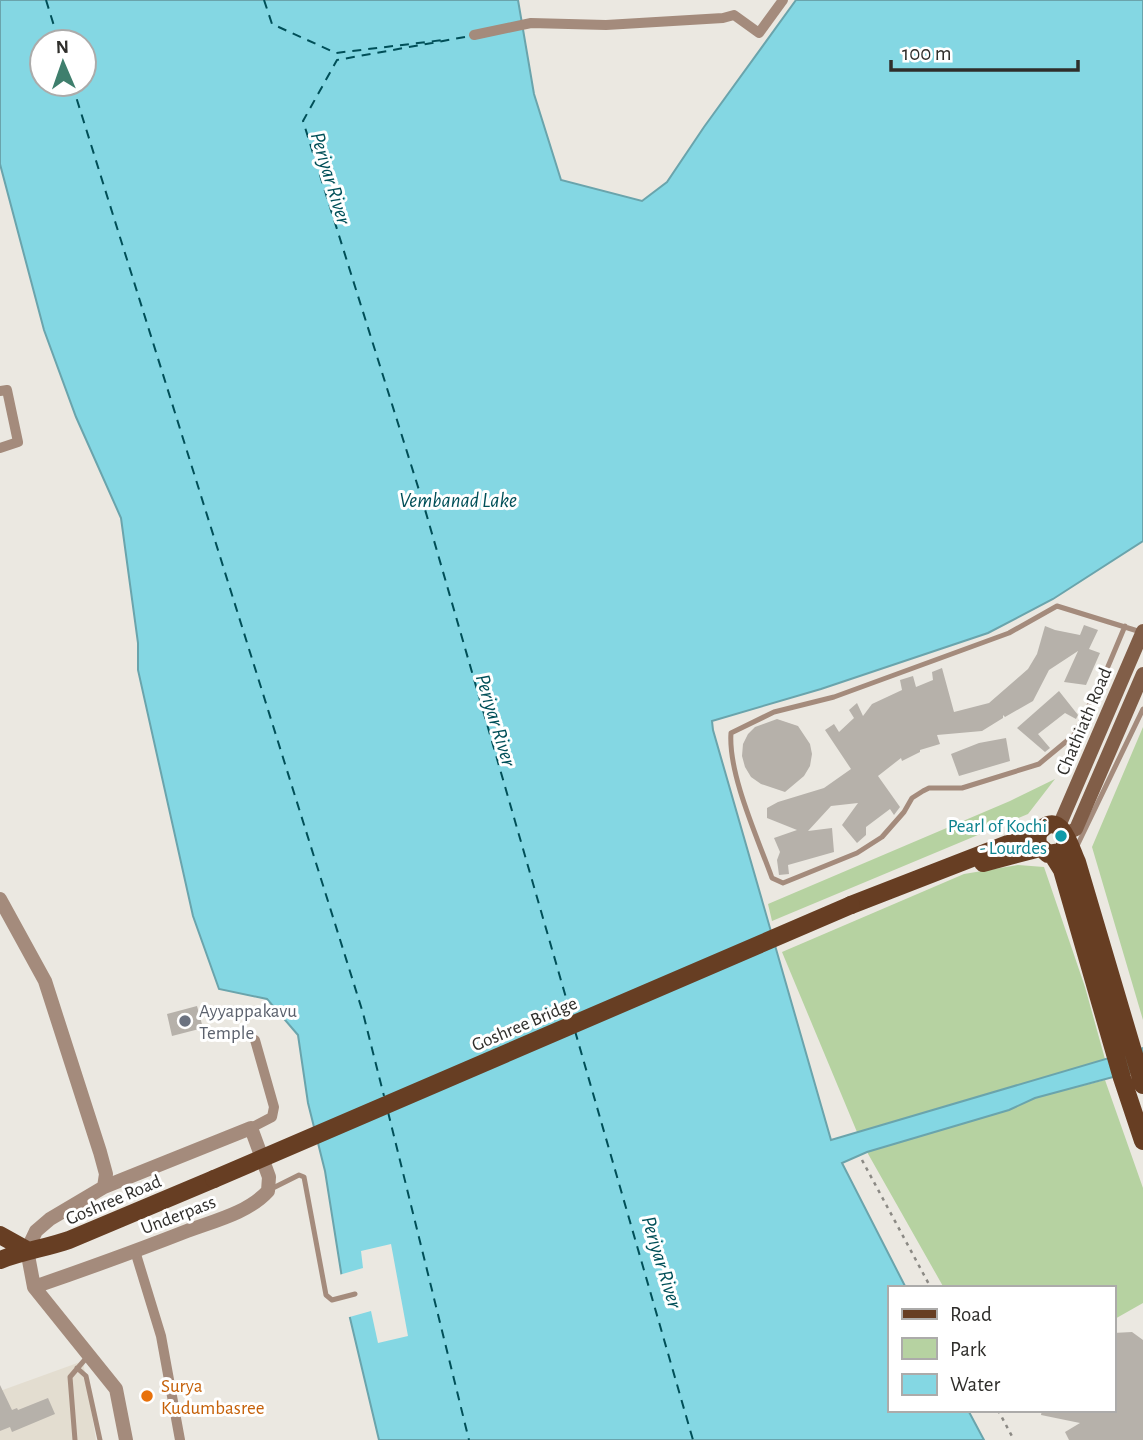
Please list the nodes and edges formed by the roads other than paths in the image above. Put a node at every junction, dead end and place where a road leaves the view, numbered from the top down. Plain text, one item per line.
1 (783, 0) edge
2 (474, 35) dead end
3 (0, 391) edge
4 (0, 448) edge
5 (1125, 626) junction
6 (1143, 632) edge
7 (1143, 674) edge
8 (1143, 709) edge
9 (1059, 841) junction
10 (0, 899) edge
11 (255, 1040) dead end
12 (1135, 1079) edge
13 (251, 1128) junction
14 (1143, 1141) edge
15 (214, 1179) joint
16 (104, 1187) junction
17 (268, 1191) junction
18 (0, 1235) edge
19 (27, 1250) junction
20 (135, 1251) junction
21 (0, 1260) edge
22 (34, 1287) junction
23 (355, 1294) dead end
24 (88, 1355) junction
25 (77, 1368) junction
26 (75, 1440) edge
27 (100, 1440) edge
28 (126, 1440) edge
29 (180, 1440) edge

1 - 2 street
3 - 4 street
5 - 5 lane
5 - 6 lane
6 - 9 main road, Chathiath Road
7 - 9 main road, Chathiath Road
8 - 9 lane
9 - 12 main road
9 - 15 main road, Goshree Bridge, bridge
10 - 16 street
11 - 13 street
12 - 14 main road
13 - 16 street
13 - 17 street
15 - 19 main road, Goshree Road
16 - 19 street
17 - 20 street, Underpass
17 - 23 lane
18 - 19 main road
19 - 21 main road, Goshree Road
19 - 22 street
20 - 22 street, Underpass
20 - 29 street
22 - 24 street
24 - 25 lane
24 - 28 street
25 - 26 lane
25 - 27 lane

